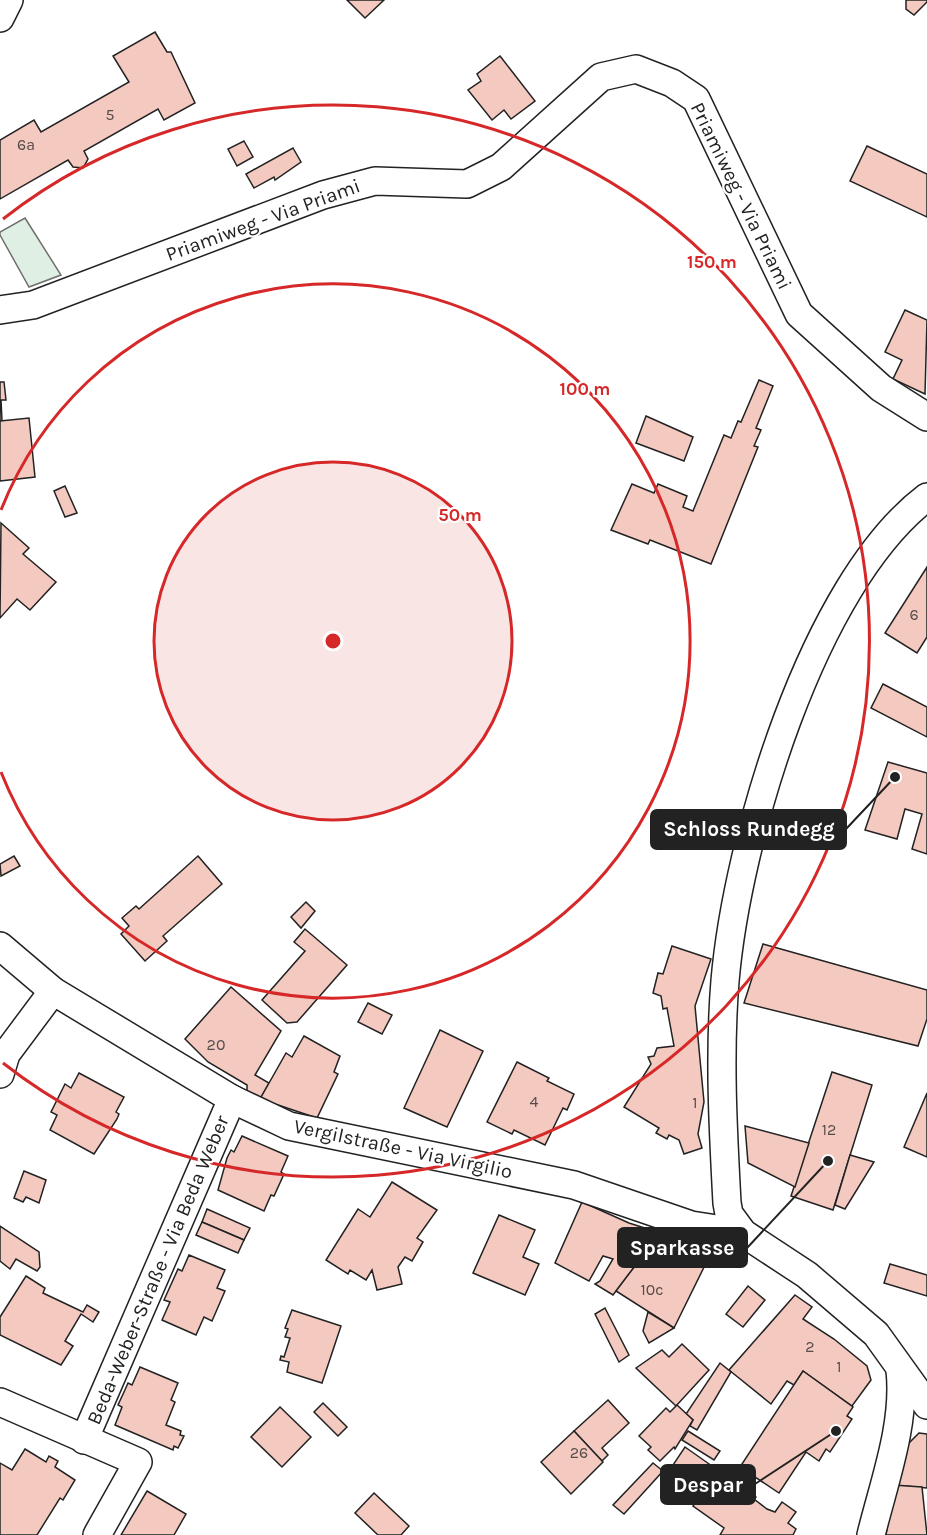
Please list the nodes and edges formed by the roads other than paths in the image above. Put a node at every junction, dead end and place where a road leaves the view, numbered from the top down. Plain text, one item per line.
1 (9, 0) edge
2 (0, 18) edge
3 (0, 310) edge
4 (927, 417) edge
5 (927, 497) edge
6 (0, 946) edge
7 (52, 991) junction
8 (2, 1060) edge
9 (232, 1099) junction
10 (743, 1233) junction
11 (900, 1370) junction
12 (0, 1402) edge
13 (927, 1405) edge
14 (84, 1440) junction
15 (97, 1535) edge
16 (871, 1535) edge

1 - 2 street
3 - 4 street, Priamiweg - Via Priami
5 - 10 street
6 - 7 street, Vergilstraße - Via Virgilio
7 - 8 street
7 - 9 street, Vergilstraße - Via Virgilio
9 - 10 street, Vergilstraße - Via Virgilio
9 - 14 street, Beda-Weber-Straße - Via Beda Weber
10 - 11 street
11 - 13 street
11 - 16 street
12 - 14 street
14 - 15 street

